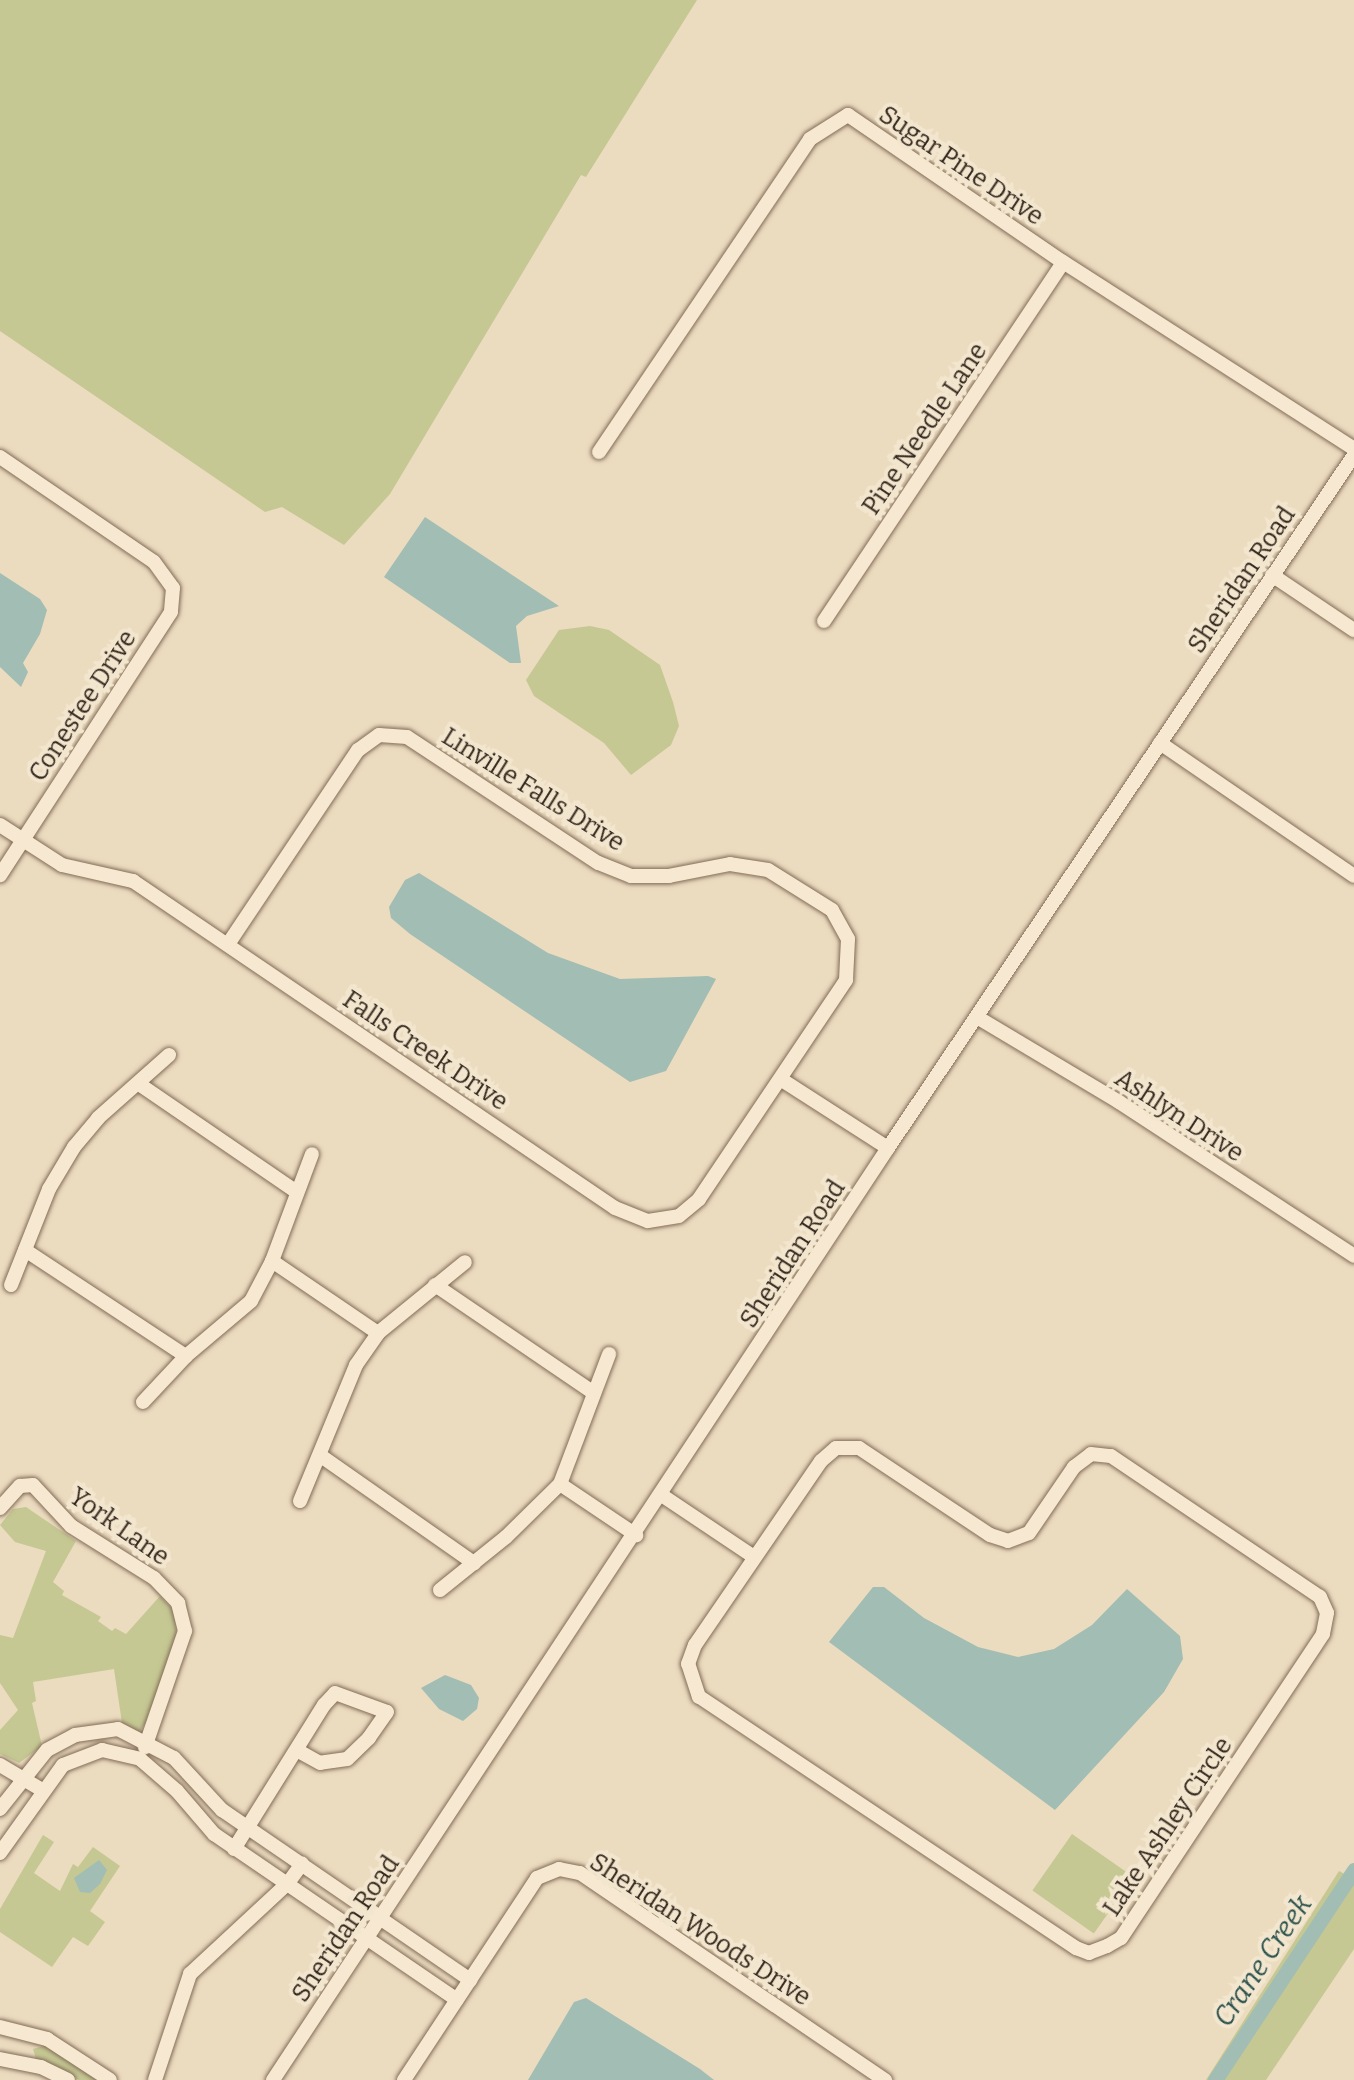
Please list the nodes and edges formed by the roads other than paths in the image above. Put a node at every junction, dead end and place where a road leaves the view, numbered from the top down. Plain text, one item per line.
1 (1063, 262) junction
2 (599, 452) dead end
3 (1354, 452) edge
4 (0, 458) edge
5 (1272, 575) junction
6 (824, 621) dead end
7 (1354, 630) edge
8 (1160, 743) junction
9 (0, 824) edge
10 (23, 840) junction
11 (0, 874) edge
12 (1354, 876) edge
13 (228, 944) junction
14 (977, 1017) junction
15 (170, 1056) dead end
16 (782, 1080) junction
17 (139, 1084) junction
18 (888, 1148) junction
19 (312, 1154) dead end
20 (295, 1191) junction
21 (25, 1250) junction
22 (1354, 1256) edge
23 (272, 1262) junction
24 (465, 1262) dead end
25 (11, 1285) dead end
26 (435, 1285) junction
27 (378, 1333) junction
28 (609, 1354) dead end
29 (186, 1356) junction
30 (594, 1393) junction
31 (143, 1402) dead end
32 (321, 1456) junction
33 (560, 1484) junction
34 (662, 1496) junction
35 (300, 1501) dead end
36 (0, 1508) edge
37 (636, 1535) junction
38 (754, 1557) junction
39 (474, 1563) junction
40 (440, 1590) dead end
41 (148, 1741) junction
42 (296, 1750) junction
43 (140, 1759) junction
44 (0, 1765) edge
45 (22, 1776) junction
46 (42, 1790) junction
47 (0, 1809) edge
48 (247, 1828) junction
49 (234, 1848) junction
50 (0, 1853) edge
51 (302, 1864) junction
52 (288, 1884) junction
53 (380, 1918) junction
54 (366, 1939) junction
55 (470, 1980) junction
56 (457, 2000) junction
57 (0, 2028) edge
58 (29, 2036) junction
59 (0, 2058) edge
60 (24, 2063) junction
61 (68, 2080) edge
62 (110, 2080) edge
63 (155, 2080) edge
64 (273, 2080) edge
65 (404, 2080) edge
66 (886, 2080) edge

1 - 2 street, Sugar Pine Drive
1 - 3 street, Sugar Pine Drive
1 - 6 street, Pine Needle Lane
3 - 5 street, Sheridan Road
4 - 10 street, Conestee Drive
5 - 7 street
5 - 8 street, Sheridan Road
8 - 12 street
8 - 14 street, Sheridan Road
9 - 10 street, Falls Creek Drive
10 - 11 street, Conestee Drive
10 - 13 street, Falls Creek Drive
13 - 16 street, Falls Creek Drive
13 - 16 street, Linville Falls Drive
14 - 18 street, Sheridan Road
14 - 22 street, Ashlyn Drive
15 - 17 street
16 - 18 street
17 - 20 street
17 - 21 street
18 - 34 street, Sheridan Road
19 - 20 street
20 - 23 street
21 - 25 street
21 - 29 street
23 - 27 street
23 - 29 street
24 - 26 street
26 - 27 street
26 - 30 street
27 - 32 street
28 - 30 street
29 - 31 street
30 - 33 street
32 - 35 street
32 - 39 street
33 - 37 street
33 - 39 street
34 - 37 street, Sheridan Road
34 - 38 street
36 - 41 street, York Lane
37 - 53 street, Sheridan Road
38 - 38 street, Lake Ashley Circle
39 - 40 street
41 - 43 street, York Lane
41 - 45 street
41 - 48 street
42 - 42 street
42 - 48 street
43 - 46 street
43 - 49 street
44 - 45 street
45 - 46 street
45 - 47 street
46 - 50 street
48 - 49 street
48 - 51 street
49 - 52 street
51 - 52 street
51 - 53 street
52 - 54 street
52 - 63 street
53 - 54 street, Sheridan Road
53 - 55 street
54 - 56 street
54 - 64 street, Sheridan Road
55 - 56 street, Sheridan Woods Drive
55 - 66 street, Sheridan Woods Drive
56 - 65 street, Sheridan Woods Drive
57 - 58 street
58 - 60 street
58 - 62 street
59 - 60 street
60 - 61 street

